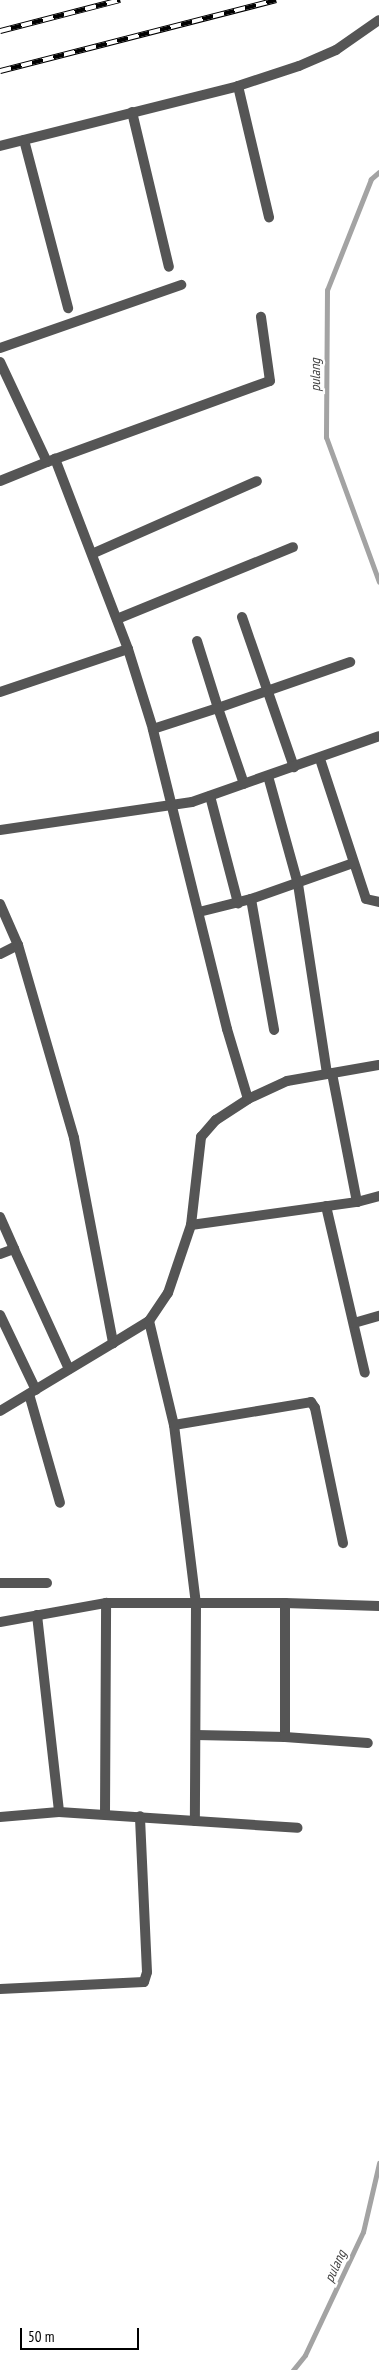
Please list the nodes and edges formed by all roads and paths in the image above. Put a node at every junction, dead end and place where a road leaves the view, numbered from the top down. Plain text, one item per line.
1 (379, 20) edge
2 (238, 86) junction
3 (132, 112) junction
4 (24, 140) junction
5 (0, 146) edge
6 (269, 217) dead end
7 (169, 267) dead end
8 (182, 285) dead end
9 (68, 308) dead end
10 (261, 317) dead end
11 (0, 348) edge
12 (0, 362) edge
13 (51, 460) junction
14 (0, 481) edge
15 (257, 481) dead end
16 (293, 547) dead end
17 (94, 553) junction
18 (242, 617) dead end
19 (117, 619) junction
20 (197, 641) dead end
21 (128, 649) junction
22 (350, 662) dead end
23 (268, 691) junction
24 (0, 692) edge
25 (218, 708) junction
26 (153, 729) junction
27 (379, 736) edge
28 (320, 758) junction
29 (294, 767) junction
30 (268, 776) junction
31 (244, 784) junction
32 (210, 796) junction
33 (171, 806) junction
34 (0, 830) edge
35 (353, 863) junction
36 (298, 884) junction
37 (251, 899) junction
38 (379, 902) edge
39 (238, 903) junction
40 (0, 904) edge
41 (199, 912) junction
42 (18, 945) junction
43 (0, 954) edge
44 (274, 1030) dead end
45 (379, 1065) edge
46 (329, 1073) junction
47 (248, 1099) junction
48 (379, 1196) edge
49 (357, 1202) junction
50 (326, 1206) junction
51 (0, 1217) edge
52 (191, 1225) junction
53 (14, 1249) junction
54 (0, 1254) edge
55 (0, 1315) edge
56 (379, 1316) edge
57 (149, 1321) junction
58 (354, 1323) junction
59 (112, 1343) junction
60 (69, 1369) junction
61 (365, 1373) dead end
62 (33, 1392) junction
63 (0, 1411) edge
64 (174, 1425) junction
65 (60, 1503) dead end
66 (343, 1543) dead end
67 (0, 1583) edge
68 (47, 1583) dead end
69 (106, 1603) junction
70 (196, 1604) junction
71 (285, 1604) junction
72 (379, 1606) edge
73 (37, 1615) junction
74 (0, 1622) edge
75 (196, 1735) junction
76 (285, 1736) junction
77 (368, 1743) dead end
78 (59, 1812) junction
79 (105, 1814) junction
80 (140, 1816) junction
81 (0, 1817) edge
82 (195, 1821) junction
83 (297, 1828) dead end
84 (0, 1989) edge

1 - 2 street
2 - 3 street
2 - 6 street
3 - 4 street
3 - 7 street
4 - 5 street
4 - 9 street
8 - 11 street
10 - 13 street
12 - 13 street
13 - 14 street
13 - 17 street
15 - 17 street
16 - 19 street
17 - 19 street
18 - 23 street
19 - 21 street
20 - 25 street
21 - 24 street
21 - 26 street
22 - 23 street
23 - 25 street
23 - 29 street
25 - 26 street
25 - 31 street
26 - 33 street
27 - 28 street
28 - 29 street
28 - 35 street
29 - 30 street
30 - 31 street
30 - 36 street
31 - 32 street
32 - 33 street
32 - 39 street
33 - 34 street
33 - 41 street
35 - 36 street
35 - 38 street
36 - 37 street
36 - 46 street
37 - 39 street
37 - 44 street
39 - 41 street
40 - 42 street
41 - 47 street
42 - 43 street
42 - 59 street
45 - 46 street
46 - 47 street
46 - 49 street
47 - 52 street
48 - 49 street
49 - 50 street
50 - 52 street
50 - 58 street
51 - 53 street
52 - 57 street
53 - 54 street
53 - 60 street
55 - 62 street
56 - 58 street
57 - 59 street
57 - 64 street
58 - 61 street
59 - 60 street
60 - 62 street
62 - 63 street
62 - 65 street
64 - 66 street
64 - 70 street
67 - 68 street
69 - 70 street
69 - 73 street
69 - 79 street
70 - 71 street
70 - 75 street
71 - 72 street
71 - 76 street
73 - 74 street
73 - 78 street
75 - 76 street
75 - 82 street
76 - 77 street
78 - 79 street
78 - 81 street
79 - 80 street
80 - 82 street
80 - 84 street
82 - 83 street

